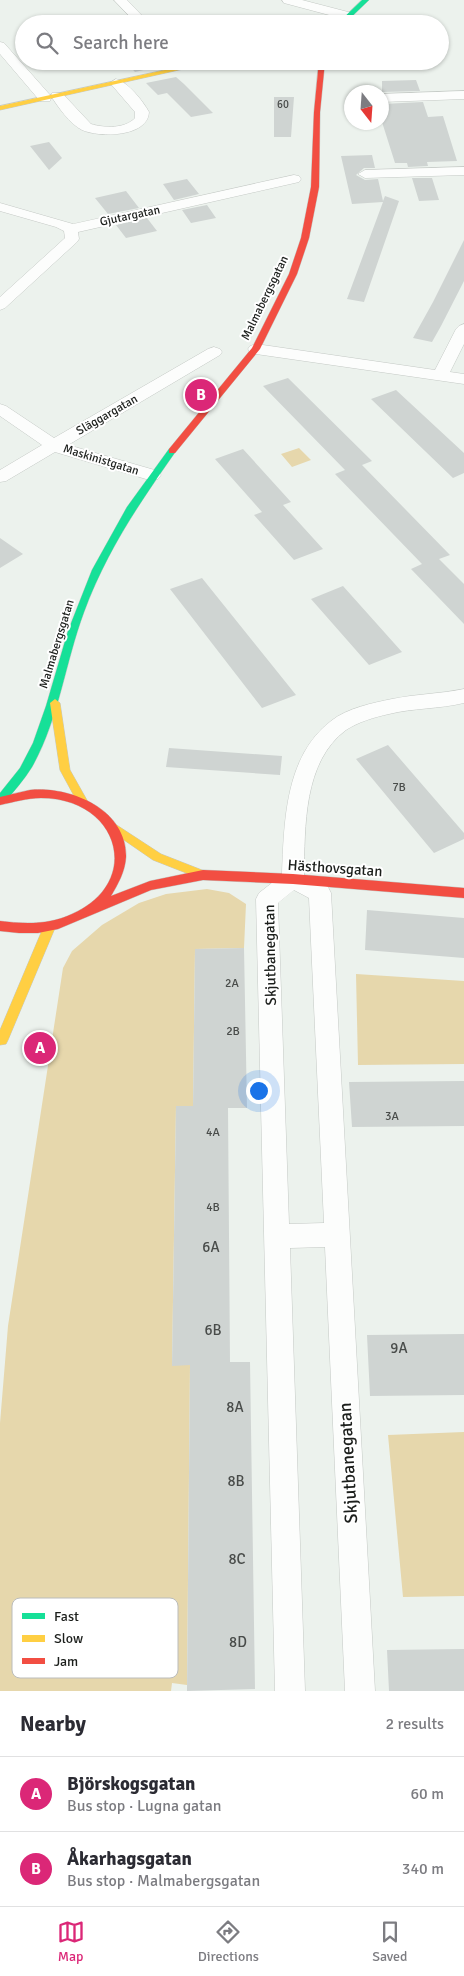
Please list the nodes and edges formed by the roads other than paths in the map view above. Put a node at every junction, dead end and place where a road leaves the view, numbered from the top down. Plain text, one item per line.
1 (120, 0) edge
2 (288, 0) edge
3 (366, 0) edge
4 (135, 15) edge
5 (330, 15) edge
6 (350, 15) edge
7 (0, 46) edge
8 (15, 61) edge
9 (24, 70) edge
10 (163, 70) edge
11 (321, 70) edge
12 (116, 83) junction
13 (464, 95) edge
14 (51, 97) junction
15 (389, 98) edge
16 (0, 108) edge
17 (464, 171) edge
18 (365, 174) dead end
19 (294, 179) dead end
20 (0, 207) edge
21 (71, 229) junction
22 (0, 305) edge
23 (464, 329) edge
24 (256, 349) junction
25 (214, 352) dead end
26 (441, 374) junction
27 (464, 379) edge
28 (0, 409) edge
29 (54, 446) junction
30 (152, 475) junction
31 (0, 477) edge
32 (464, 696) edge
33 (54, 701) junction
34 (0, 800) edge
35 (83, 802) junction
36 (112, 826) junction
37 (203, 875) junction
38 (293, 879) junction
39 (464, 894) edge
40 (91, 909) junction
41 (0, 926) edge
42 (49, 928) junction
43 (0, 1026) edge
44 (1, 1044) edge
45 (337, 1235) junction
46 (277, 1236) junction
47 (290, 1691) edge
48 (360, 1691) edge

1 - 4 street
2 - 5 street
3 - 6 main road
7 - 8 street
9 - 14 street
10 - 12 main road
11 - 24 main road, Malmabergsgatan
12 - 14 main road
12 - 14 street
13 - 15 street
14 - 16 main road
17 - 18 street
19 - 21 street, Gjutargatan
20 - 21 street
21 - 22 street
23 - 26 street
24 - 26 street
24 - 30 main road, Malmabergsgatan
25 - 29 street, Släggargatan
26 - 27 street
28 - 29 street, Maskinistgatan
29 - 30 street, Maskinistgatan
29 - 31 street, Släggargatan
30 - 33 main road, Malmabergsgatan
32 - 38 street
33 - 34 main road, Malmabergsgatan
33 - 35 main road, Malmabergsgatan
34 - 35 main road
35 - 36 main road, Hästhovsgatan
36 - 37 main road, Hästhovsgatan
36 - 40 main road
37 - 38 main road, Hästhovsgatan
37 - 40 main road, Hästhovsgatan
38 - 39 main road, Hästhovsgatan
38 - 45 street, Skjutbanegatan
38 - 46 street, Skjutbanegatan
40 - 42 main road
41 - 42 main road
42 - 44 main road
43 - 44 main road
45 - 46 street
45 - 48 street, Skjutbanegatan
46 - 47 street, Skjutbanegatan

